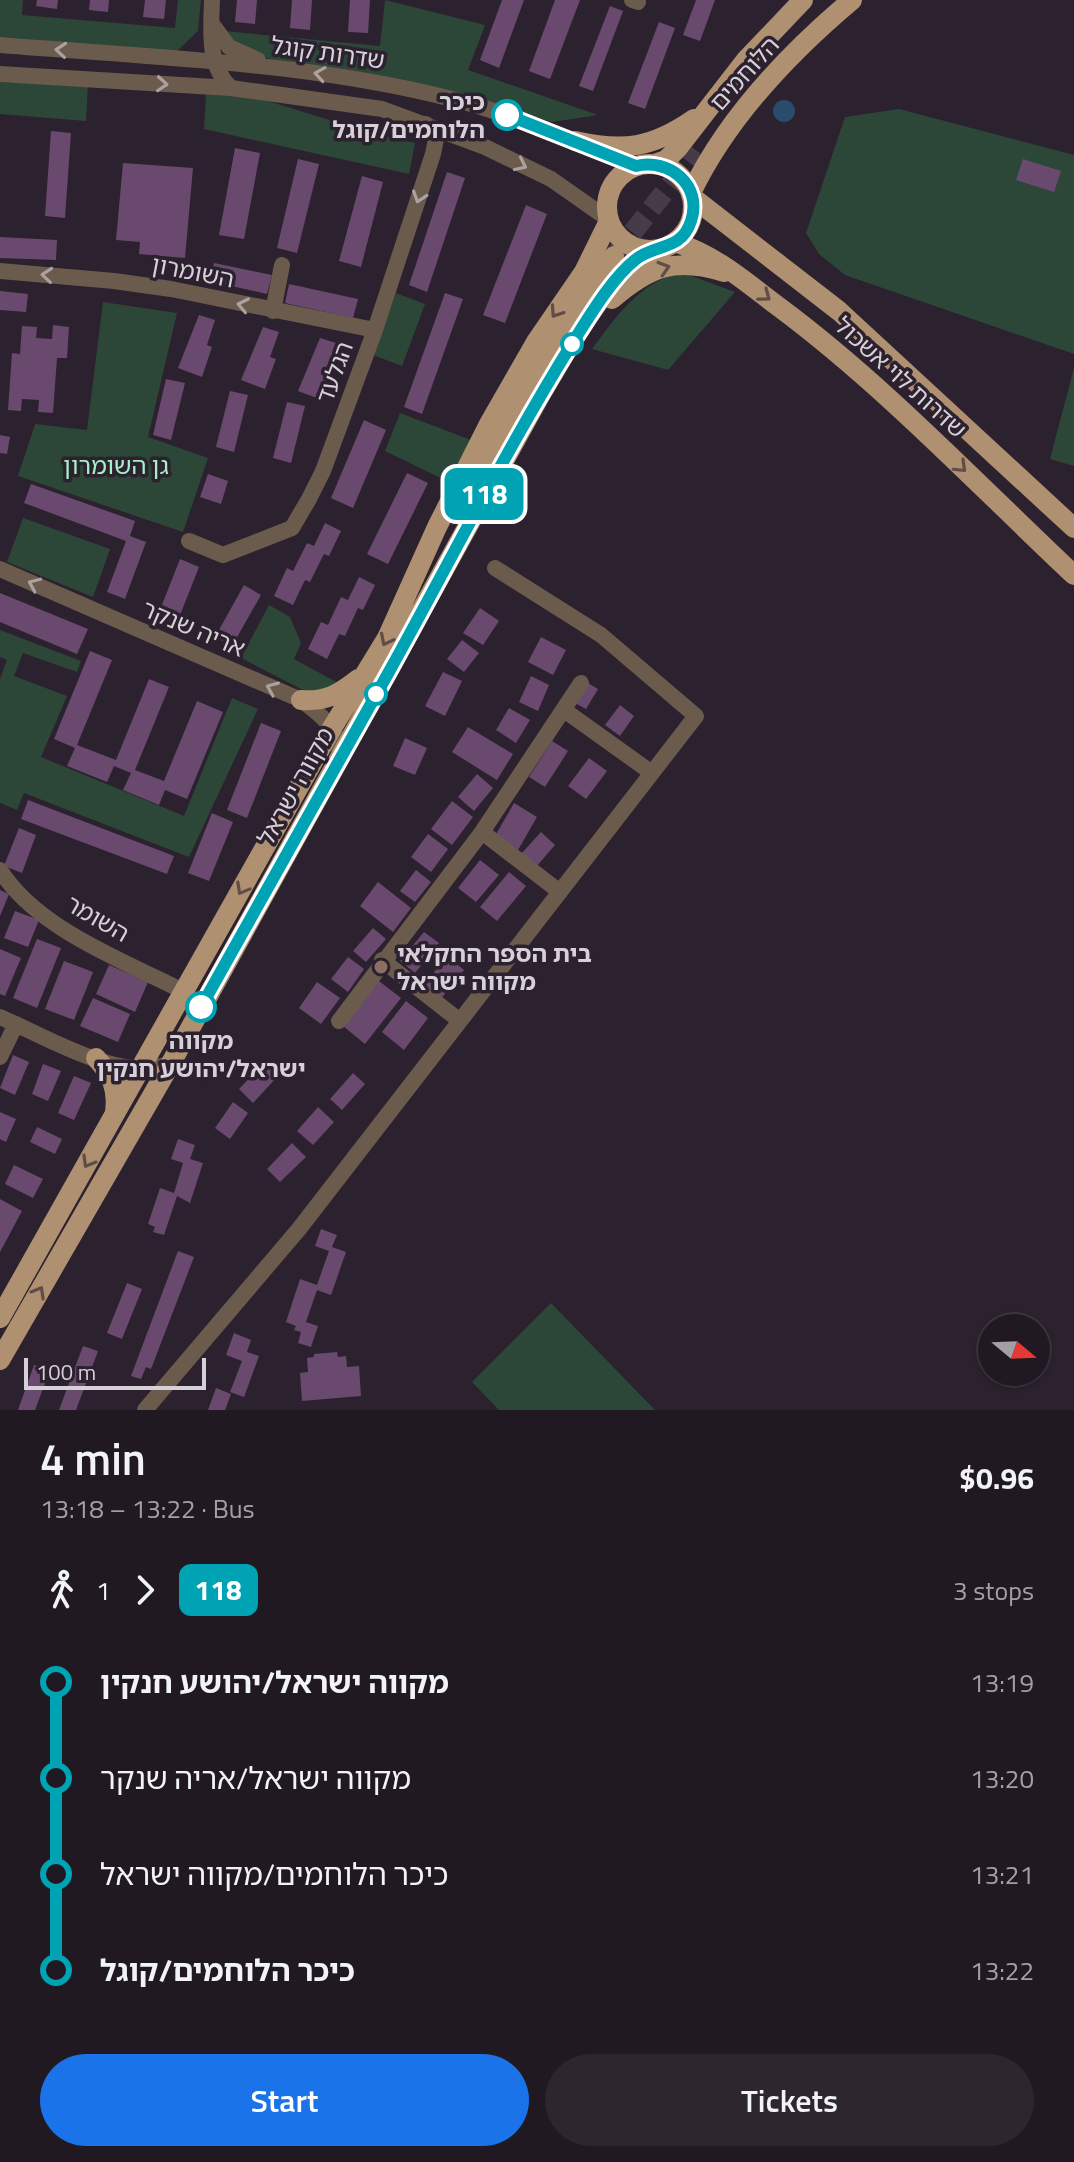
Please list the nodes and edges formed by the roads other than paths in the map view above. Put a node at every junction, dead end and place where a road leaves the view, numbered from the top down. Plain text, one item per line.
1 (212, 0) edge
2 (803, 0) edge
3 (835, 0) edge
4 (852, 0) edge
5 (211, 22) junction
6 (0, 45) edge
7 (215, 61) junction
8 (278, 68) junction
9 (0, 74) edge
10 (231, 88) junction
11 (704, 113) junction
12 (426, 124) junction
13 (575, 141) junction
14 (697, 151) tunnel mouth
15 (645, 165) junction
16 (692, 195) junction
17 (608, 220) junction
18 (675, 242) junction
19 (651, 251) junction
20 (614, 256) tunnel mouth
21 (282, 265) dead end
22 (0, 271) edge
23 (740, 277) junction
24 (273, 311) junction
25 (375, 330) junction
26 (581, 330) junction
27 (1074, 528) edge
28 (189, 541) dead end
29 (439, 556) junction
30 (495, 568) dead end
31 (0, 569) edge
32 (419, 569) junction
33 (1074, 575) edge
34 (438, 582) junction
35 (368, 672) junction
36 (581, 683) dead end
37 (301, 700) junction
38 (564, 710) junction
39 (332, 728) junction
40 (339, 759) junction
41 (652, 773) junction
42 (482, 832) junction
43 (0, 870) edge
44 (560, 892) junction
45 (382, 960) junction
46 (185, 992) junction
47 (8, 1021) edge
48 (339, 1021) dead end
49 (460, 1021) junction
50 (0, 1057) edge
51 (96, 1058) junction
52 (171, 1063) junction
53 (141, 1070) junction
54 (114, 1117) junction
55 (0, 1318) edge
56 (0, 1360) edge
57 (145, 1410) edge

1 - 5 street
2 - 11 main road, הלוחמים
3 - 14 main road
4 - 16 main road, הלוחמים
5 - 7 street
5 - 8 street
7 -> 6 street, שדרות קוגל
7 - 8 street, שדרות קוגל
7 - 10 street
13 -> 8 street, שדרות קוגל
9 -> 10 street, שדרות קוגל
10 - 12 street, שדרות קוגל
11 - 13 main road
11 - 15 main road, הלוחמים
12 -> 17 street, שדרות קוגל
12 -> 25 street, הגלעד
13 - 15 street, שדרות קוגל
15 - 16 main road
15 - 17 main road
16 - 18 main road
16 - 27 main road, שדרות לוי אשכול
17 - 19 main road
17 -> 32 main road, מקווה ישראל
18 - 19 main road
18 - 23 main road, שדרות לוי אשכול
19 - 26 main road, מקווה ישראל
20 - 29 main road
21 - 24 street
24 -> 22 street, השומרון
26 -> 23 main road
23 -> 33 main road, שדרות לוי אשכול
24 - 25 street, השומרון
25 - 28 street, הגלעד
26 - 34 main road, מקווה ישראל
29 - 32 main road
29 - 34 main road
30 - 41 street
37 -> 31 street, אריה שנקר
32 -> 35 main road, מקווה ישראל
34 - 40 main road, מקווה ישראל
35 - 37 main road
35 - 39 main road, מקווה ישראל
36 - 38 street
37 - 39 street, אריה שנקר
38 - 41 street
38 - 42 street
39 - 40 street
39 -> 46 main road, מקווה ישראל
40 - 52 main road, מקווה ישראל
41 - 44 street
42 - 44 street
42 - 45 street
43 - 46 street, השומר
44 - 49 street
45 - 48 street
45 - 49 street
46 - 53 main road, מקווה ישראל
47 - 50 street
47 - 51 street
49 - 57 street
51 - 53 street
51 - 54 main road
52 - 53 street
56 -> 52 main road, מקווה ישראל
53 - 54 main road, מקווה ישראל
54 -> 55 main road, מקווה ישראל

